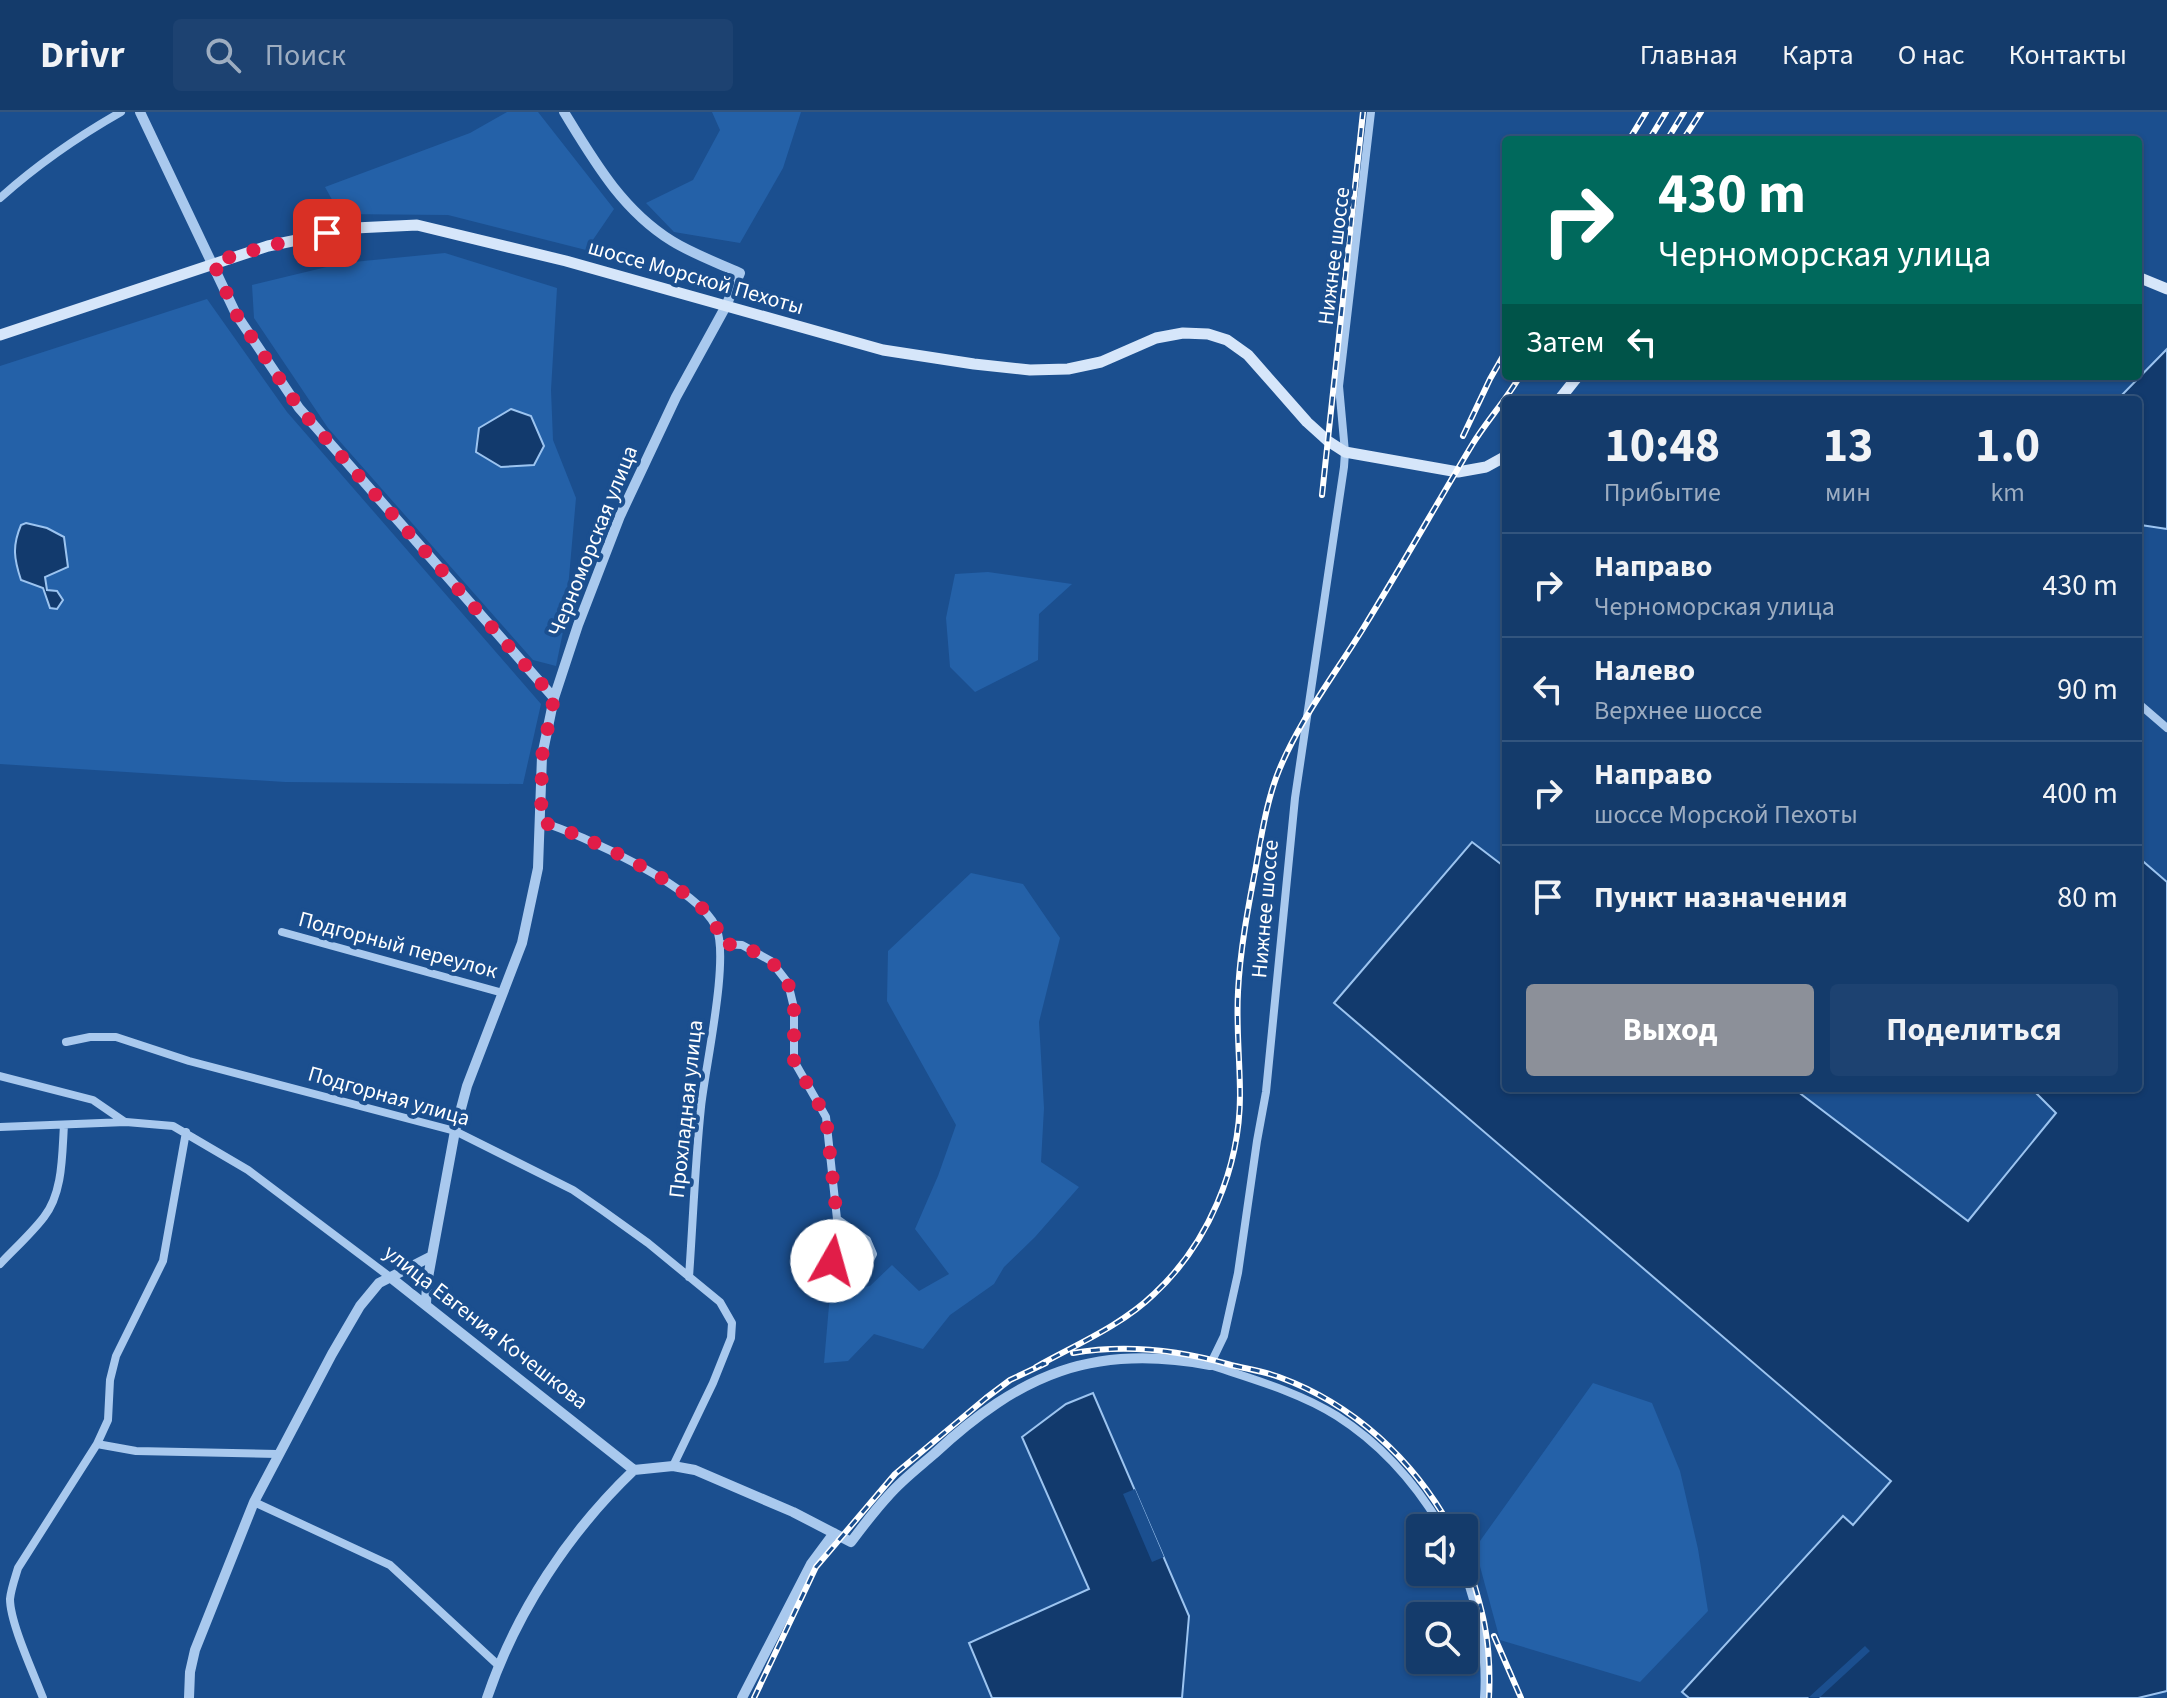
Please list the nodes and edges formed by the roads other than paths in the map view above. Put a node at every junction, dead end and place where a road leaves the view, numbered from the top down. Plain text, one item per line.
1 (121, 112) edge
2 (140, 112) edge
3 (564, 112) edge
4 (1371, 112) edge
5 (0, 198) edge
6 (213, 262) junction
7 (2142, 279) edge
8 (2167, 289) edge
9 (726, 306) junction
10 (0, 335) edge
11 (1575, 380) edge
12 (1562, 396) edge
13 (1345, 452) junction
14 (1502, 458) edge
15 (554, 698) junction
16 (2142, 706) edge
17 (2167, 728) edge
18 (541, 822) junction
19 (282, 932) dead end
20 (721, 944) junction
21 (503, 993) junction
22 (66, 1042) dead end
23 (0, 1076) edge
24 (126, 1122) junction
25 (64, 1125) junction
26 (0, 1127) edge
27 (455, 1131) junction
28 (186, 1132) junction
29 (837, 1219) junction
30 (432, 1256) junction
31 (0, 1264) edge
32 (390, 1277) junction
33 (689, 1277) junction
34 (426, 1304) junction
35 (1210, 1365) junction
36 (97, 1444) junction
37 (277, 1454) junction
38 (673, 1466) junction
39 (634, 1470) junction
40 (254, 1502) junction
41 (1432, 1514) edge
42 (834, 1533) junction
43 (1468, 1586) edge
44 (0, 1617) edge
45 (14, 1618) junction
46 (498, 1665) junction
47 (43, 1698) edge
48 (189, 1698) edge
49 (487, 1698) edge
50 (742, 1698) edge
51 (1484, 1698) edge

1 - 5 street
2 - 6 street
3 - 9 street, Черноморская улица
4 - 13 street, Нижнее шоссе
6 - 9 main road, шоссе Морской Пехоты
6 - 10 main road, шоссе Морской Пехоты
6 - 15 street
7 - 8 main road
9 - 13 main road, шоссе Морской Пехоты
9 - 15 street, Черноморская улица
11 - 12 main road
13 - 14 main road
13 - 35 street, Нижнее шоссе
15 - 18 street, Черноморская улица
16 - 17 street
18 - 20 street
18 - 21 street, Черноморская улица
19 - 21 street, Подгорный переулок
20 - 29 street
20 - 33 street, Прохладная улица
21 - 27 street, Черноморская улица
22 - 27 street, Подгорная улица
23 - 24 street
24 - 25 street, улица Евгения Кочешкова
24 - 28 street, улица Евгения Кочешкова
25 - 26 street, улица Евгения Кочешкова
25 - 31 street
27 - 30 street, Черноморская улица
27 - 33 street, Подгорная улица
28 - 32 street, улица Евгения Кочешкова
28 - 36 street
29 - 29 street
30 - 32 street
30 - 34 street, Черноморская улица
32 - 34 street, улица Евгения Кочешкова
32 - 37 street
33 - 38 street, Подгорная улица
34 - 39 street, улица Евгения Кочешкова
35 - 41 street
35 - 42 street
36 - 37 street
36 - 45 street
37 - 40 street
38 - 39 street
38 - 42 street
39 - 46 street
40 - 46 street
40 - 48 street
42 - 50 street
43 - 51 street
44 - 45 street
45 - 47 street
46 - 49 street

